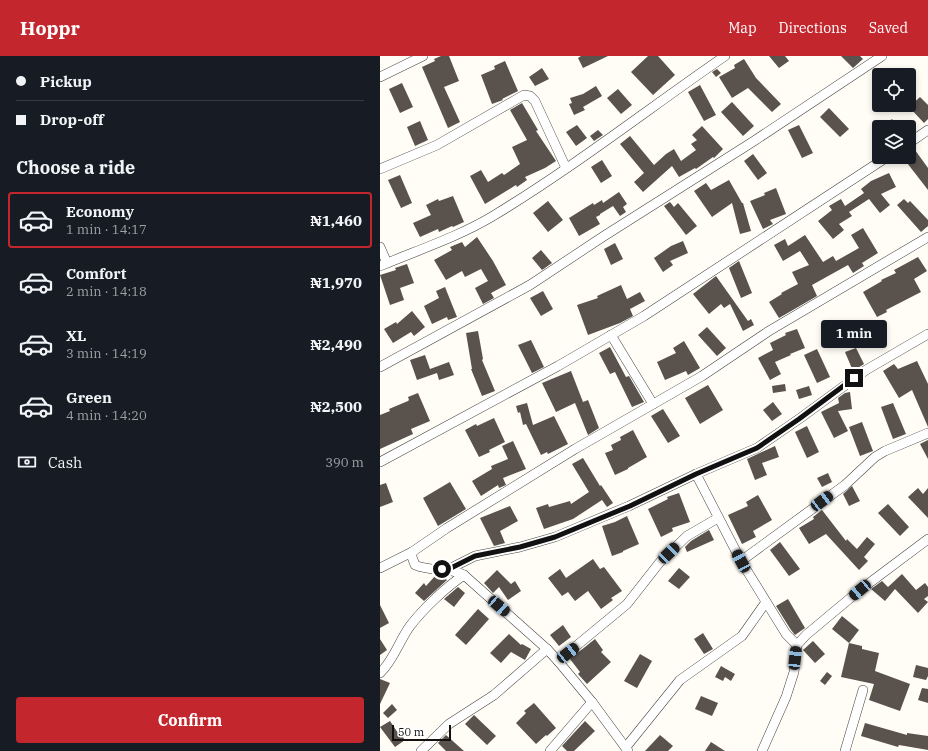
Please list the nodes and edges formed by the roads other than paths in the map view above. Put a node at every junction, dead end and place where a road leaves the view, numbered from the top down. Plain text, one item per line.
1 (423, 56) edge
2 (725, 56) edge
3 (882, 56) edge
4 (380, 77) edge
5 (928, 130) edge
6 (916, 138) edge
7 (876, 164) edge
8 (566, 168) junction
9 (380, 169) edge
10 (928, 237) edge
11 (380, 247) edge
12 (384, 264) edge
13 (928, 334) edge
14 (611, 335) junction
15 (380, 367) edge
16 (653, 404) junction
17 (928, 433) edge
18 (380, 462) edge
19 (696, 474) junction
20 (718, 518) junction
21 (928, 539) edge
22 (412, 552) junction
23 (741, 561) junction
24 (380, 568) edge
25 (447, 570) junction
26 (464, 575) junction
27 (766, 602) junction
28 (797, 645) junction
29 (547, 649) junction
30 (558, 660) junction
31 (380, 673) edge
32 (863, 690) dead end
33 (592, 702) junction
34 (627, 749) edge
35 (421, 751) edge
36 (550, 751) edge
37 (762, 751) edge
38 (845, 751) edge

1 - 4 street
2 - 8 street
3 - 15 street
5 - 6 street
7 - 14 street
8 - 9 street
8 - 12 street
10 - 16 street
11 - 12 street
13 - 19 street
14 - 16 street
14 - 18 street
16 - 22 street
17 - 23 street
19 - 20 street
19 - 25 street
20 - 23 street
20 - 30 street
21 - 28 street
22 - 24 street
22 - 25 street
23 - 27 street
25 - 26 street
26 - 29 street
26 - 31 street
27 - 28 street
27 - 34 street
28 - 37 street
29 - 30 street
29 - 35 street
30 - 33 street
32 - 38 street
33 - 34 street
33 - 36 street

